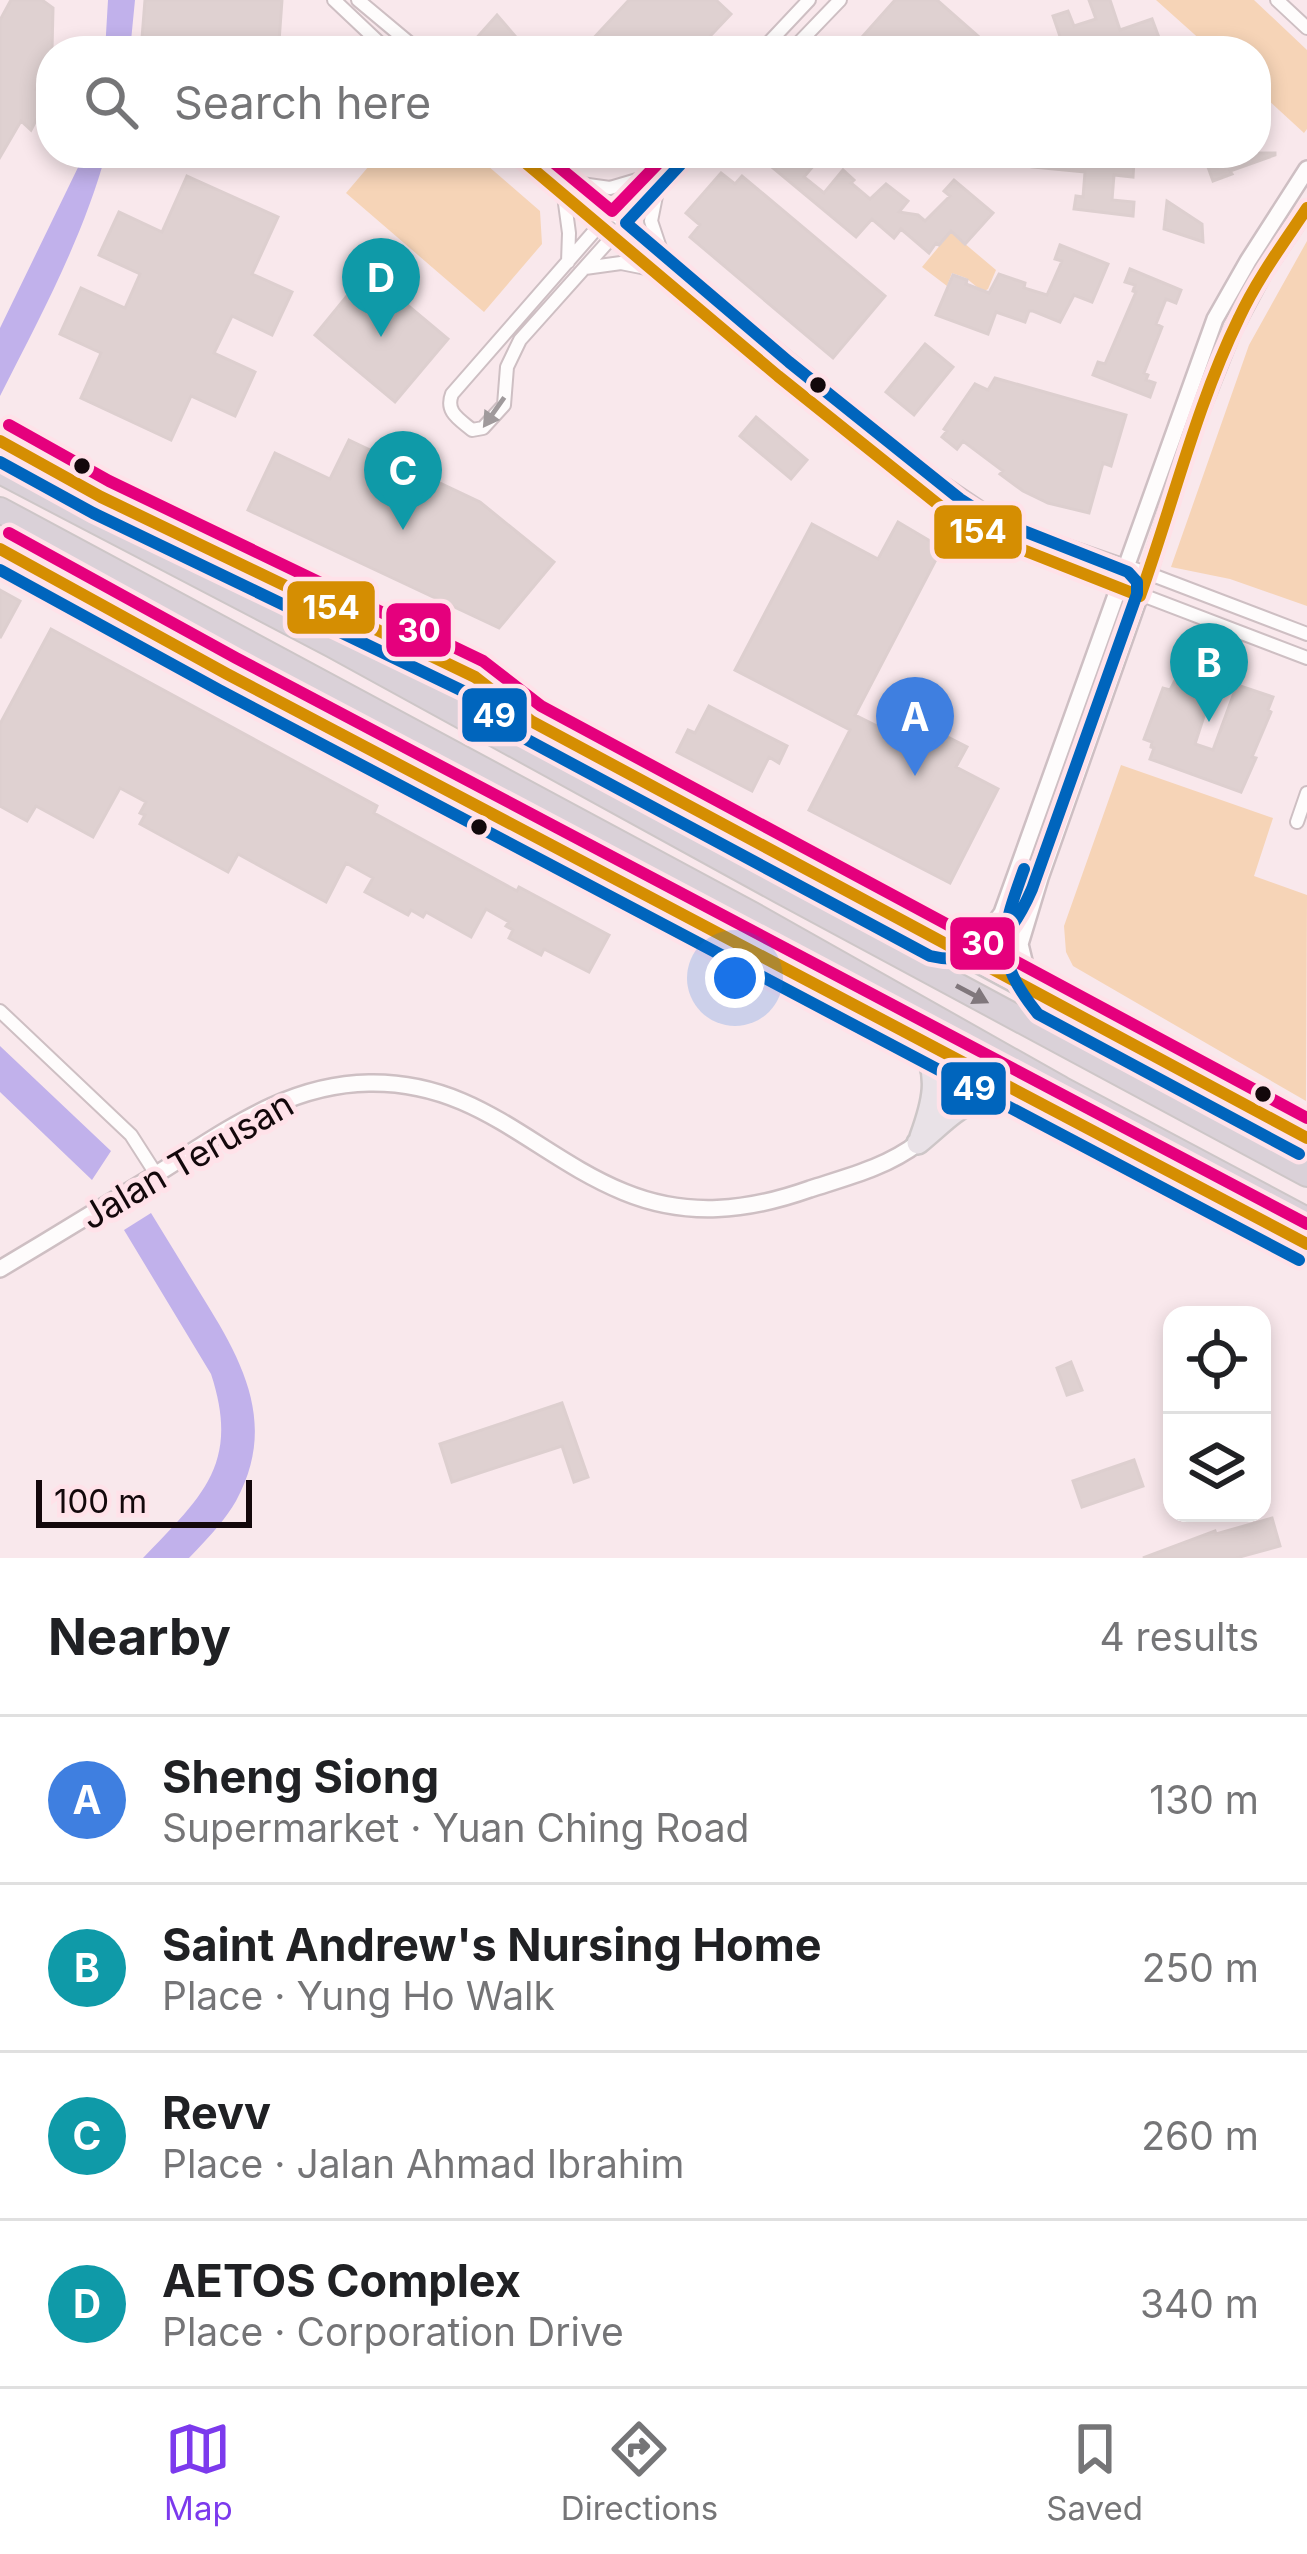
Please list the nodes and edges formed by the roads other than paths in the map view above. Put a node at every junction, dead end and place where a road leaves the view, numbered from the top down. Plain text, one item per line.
1 (334, 0) edge
2 (358, 0) edge
3 (809, 0) edge
4 (840, 0) edge
5 (1277, 0) edge
6 (1307, 28) edge
7 (372, 36) edge
8 (401, 36) edge
9 (775, 36) edge
10 (805, 36) edge
11 (532, 168) edge
12 (558, 168) edge
13 (654, 168) edge
14 (678, 168) edge
15 (1307, 169) edge
16 (644, 178) junction
17 (575, 182) junction
18 (658, 189) junction
19 (563, 194) junction
20 (1307, 208) edge
21 (611, 212) junction
22 (625, 223) junction
23 (600, 225) junction
24 (613, 236) junction
25 (663, 254) junction
26 (568, 262) junction
27 (585, 268) junction
28 (652, 269) junction
29 (0, 441) edge
30 (0, 470) edge
31 (0, 510) edge
32 (0, 549) edge
33 (1128, 567) junction
34 (1148, 574) junction
35 (1120, 588) junction
36 (1140, 596) junction
37 (309, 633) junction
38 (1307, 634) edge
39 (1307, 658) edge
40 (531, 721) junction
41 (1307, 793) edge
42 (1297, 822) dead end
43 (938, 940) junction
44 (1051, 1001) junction
45 (0, 1011) edge
46 (918, 1039) junction
47 (1044, 1108) junction
48 (1307, 1138) edge
49 (918, 1143) junction
50 (156, 1174) junction
51 (1307, 1174) edge
52 (1307, 1220) edge
53 (1307, 1244) edge
54 (0, 1269) edge

1 - 7 street
2 - 8 street
3 - 9 street
4 - 10 street
5 - 6 street
11 - 19 street
12 - 17 street
13 - 16 street
14 - 18 street
15 - 33 street
16 - 17 street
16 - 21 street
17 - 21 street
18 - 22 street
18 - 25 street
19 - 23 street
19 - 26 street
20 - 34 street
21 - 22 street
21 - 23 street
22 - 24 street
22 - 25 street
23 - 24 street
23 - 26 street
24 - 27 street
24 - 28 street
25 - 33 street
27 -> 26 street
27 - 28 street
28 - 35 street
29 - 40 main road
30 - 37 highway
31 - 52 highway
32 - 46 main road
33 - 34 street
33 - 35 street
34 - 36 street
34 - 38 street
35 - 36 street
35 - 43 street
36 - 39 street
36 - 44 street
37 - 40 highway
37 -> 51 highway
40 - 43 main road
41 - 42 street
43 - 44 main road
44 - 48 main road
45 - 50 street
46 - 47 main road
46 - 49 main road
47 - 49 main road
47 - 53 main road
49 - 50 street, Jalan Terusan
50 - 54 street, Jalan Terusan

